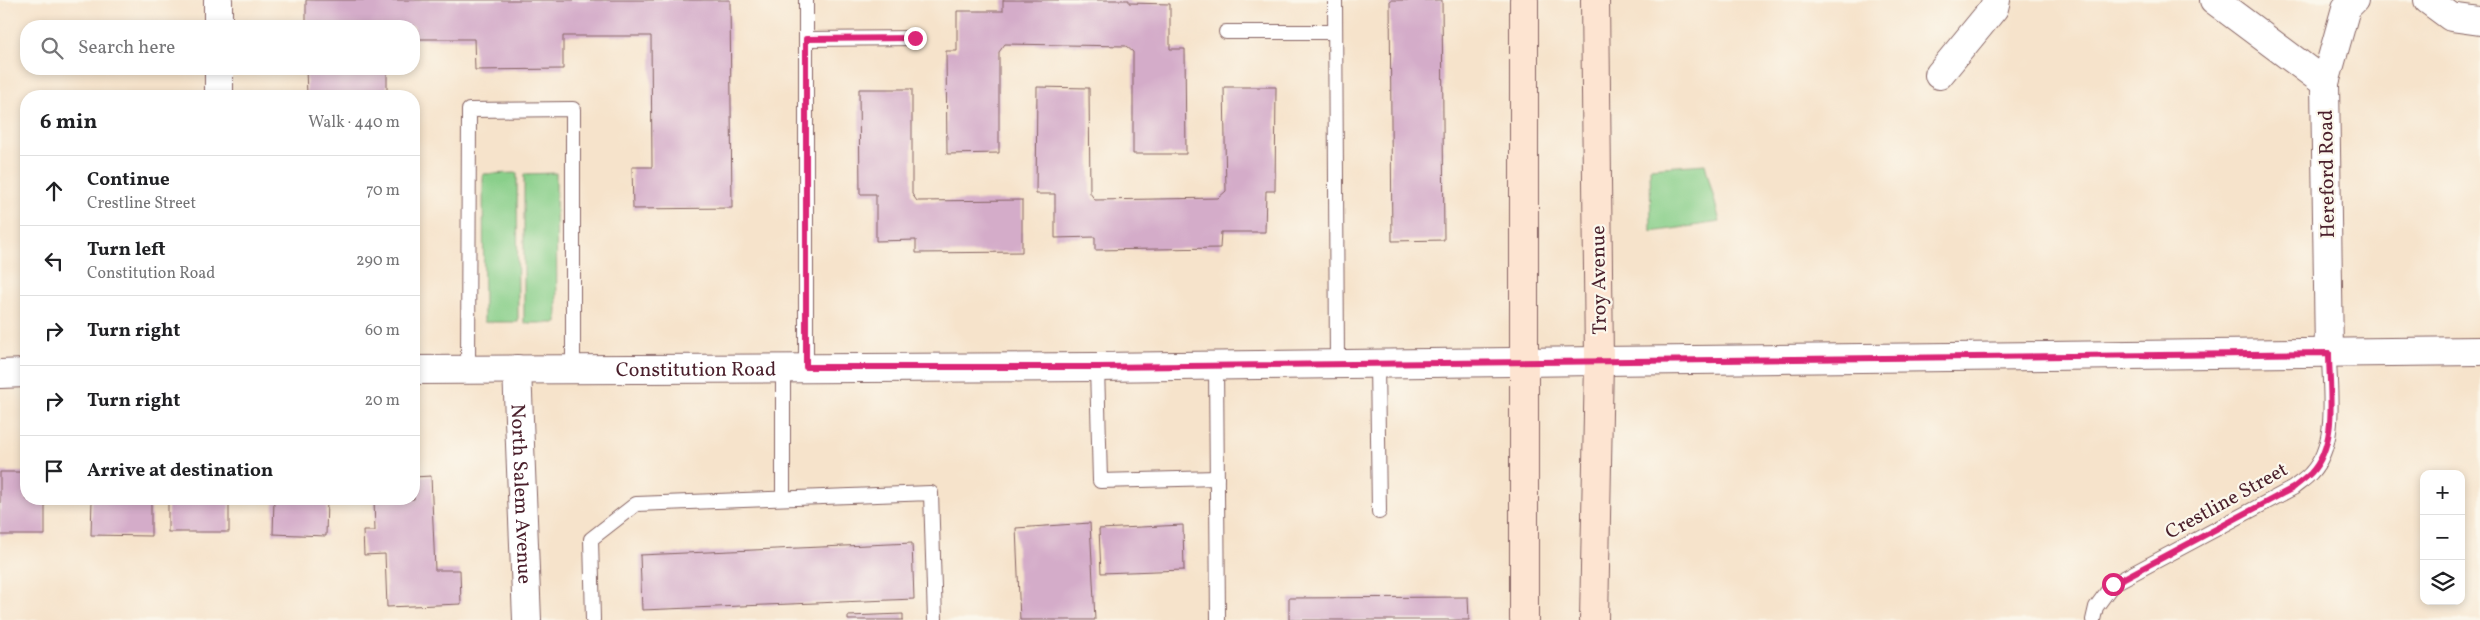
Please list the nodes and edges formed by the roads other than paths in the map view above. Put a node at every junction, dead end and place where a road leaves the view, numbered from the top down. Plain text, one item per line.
1 (218, 0) edge
2 (806, 0) edge
3 (1335, 0) edge
4 (1524, 0) edge
5 (1596, 0) edge
6 (1996, 0) edge
7 (2214, 0) edge
8 (2354, 0) edge
9 (2428, 0) edge
10 (218, 20) edge
11 (2480, 21) edge
12 (1226, 32) dead end
13 (1335, 32) junction
14 (915, 38) dead end
15 (806, 39) junction
16 (1939, 74) dead end
17 (219, 75) edge
18 (2325, 83) junction
19 (219, 90) edge
20 (2480, 351) edge
21 (2329, 353) junction
22 (1525, 362) junction
23 (1599, 362) junction
24 (1377, 363) junction
25 (1337, 364) junction
26 (1216, 365) junction
27 (794, 367) junction
28 (1098, 367) junction
29 (516, 368) junction
30 (468, 369) junction
31 (573, 369) junction
32 (420, 370) edge
33 (20, 373) edge
34 (0, 374) edge
35 (1217, 478) junction
36 (782, 498) junction
37 (1379, 512) dead end
38 (527, 620) edge
39 (593, 620) edge
40 (935, 620) edge
41 (1218, 620) edge
42 (1524, 620) edge
43 (1594, 620) edge
44 (2093, 620) edge

1 - 10 street
2 - 15 lane
3 - 13 lane
4 - 22 main road
5 - 23 main road, Troy Avenue
6 - 16 street
7 - 18 street
8 - 18 street, Hereford Road
9 - 11 street
12 - 13 lane
13 - 25 lane
14 - 15 lane
15 - 27 lane
17 - 19 street
18 - 21 street, Hereford Road
20 - 21 street, Constitution Road
21 - 23 street, Constitution Road
21 - 44 lane, Crestline Street
22 - 23 street, Constitution Road
22 - 24 street, Constitution Road
22 - 42 main road
23 - 43 main road, Troy Avenue
24 - 25 street, Constitution Road
24 - 37 lane
25 - 26 street, Constitution Road
26 - 28 street, Constitution Road
26 - 35 lane
27 - 28 street, Constitution Road
27 - 31 street, Constitution Road
27 - 36 lane
28 - 35 lane
29 - 30 street, Constitution Road
29 - 31 street, Constitution Road
29 - 38 street, North Salem Avenue
30 - 31 lane
30 - 32 street, Constitution Road
33 - 34 street
35 - 41 lane
36 - 39 lane
36 - 40 lane

